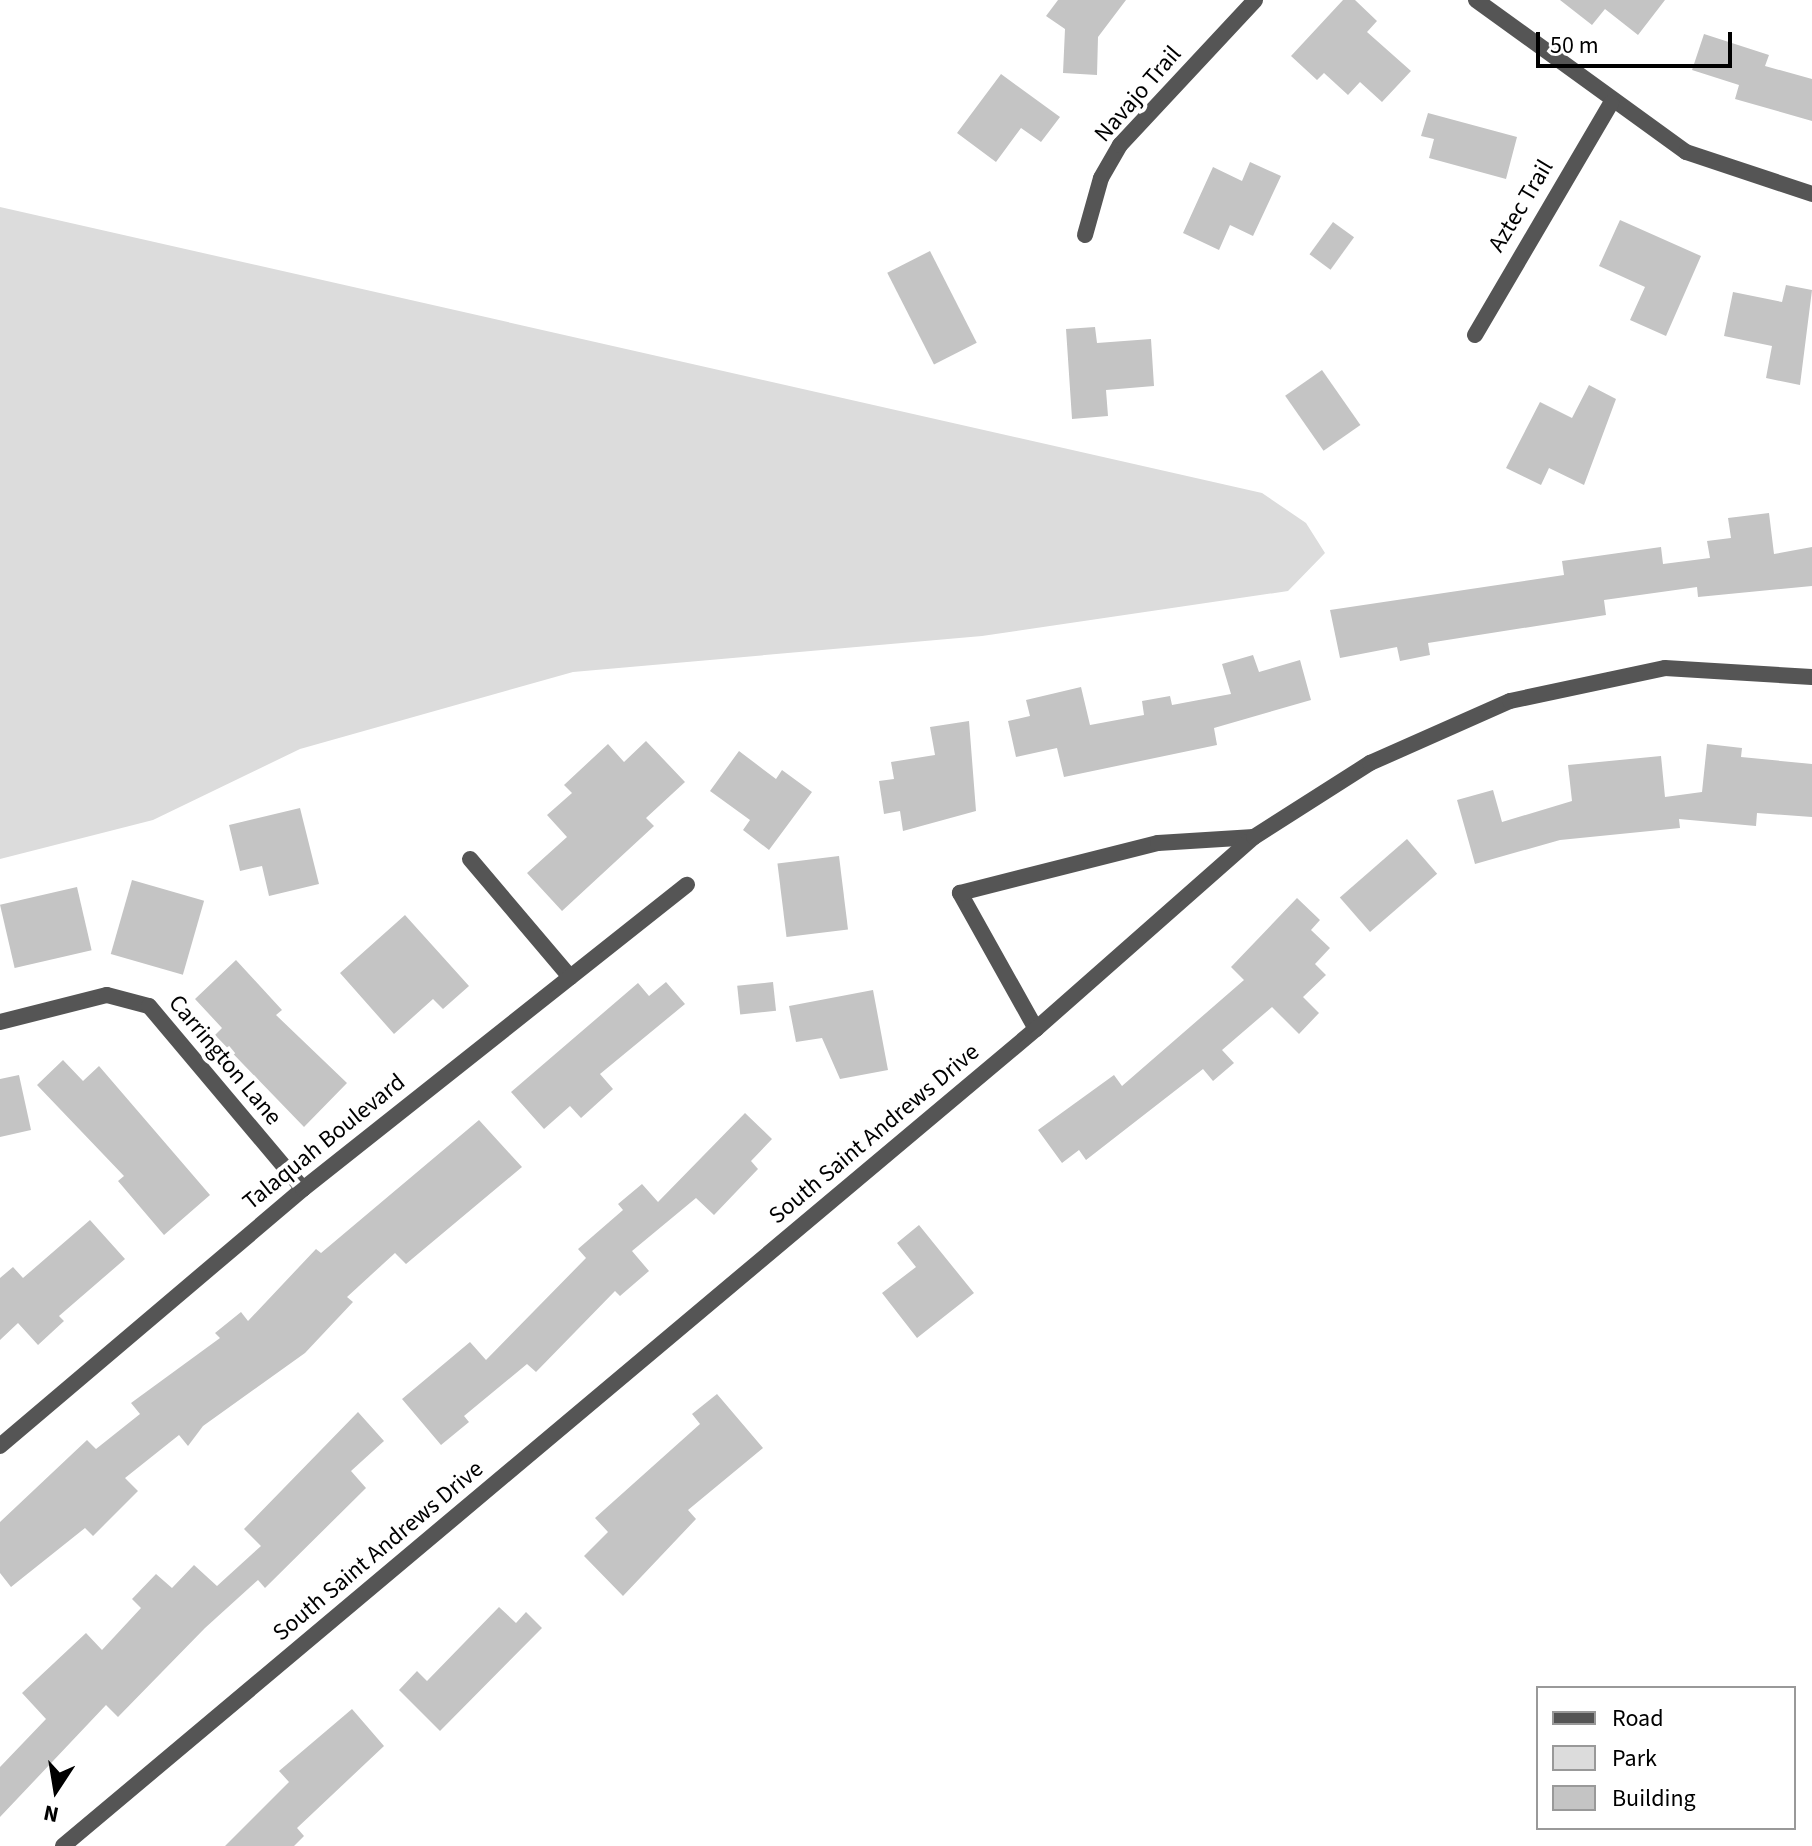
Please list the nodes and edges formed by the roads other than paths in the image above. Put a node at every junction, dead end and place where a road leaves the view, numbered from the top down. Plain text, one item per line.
1 (1255, 0) edge
2 (1476, 0) edge
3 (1611, 103) junction
4 (1812, 194) edge
5 (1085, 235) dead end
6 (1475, 335) dead end
7 (1812, 677) edge
8 (1254, 837) junction
9 (470, 859) dead end
10 (687, 885) dead end
11 (570, 977) junction
12 (0, 1022) edge
13 (1036, 1029) junction
14 (303, 1189) junction
15 (0, 1446) edge
16 (63, 1846) edge

1 - 5 street, Navajo Trail
2 - 3 street
3 - 4 street
3 - 6 street, Aztec Trail
7 - 8 street, South Saint Andrews Drive
8 - 13 street, South Saint Andrews Drive
8 - 13 street
9 - 11 street
10 - 11 street, Talaquah Boulevard
11 - 14 street, Talaquah Boulevard
12 - 14 street, Carrington Lane
13 - 16 street, South Saint Andrews Drive
14 - 15 street, Talaquah Boulevard

